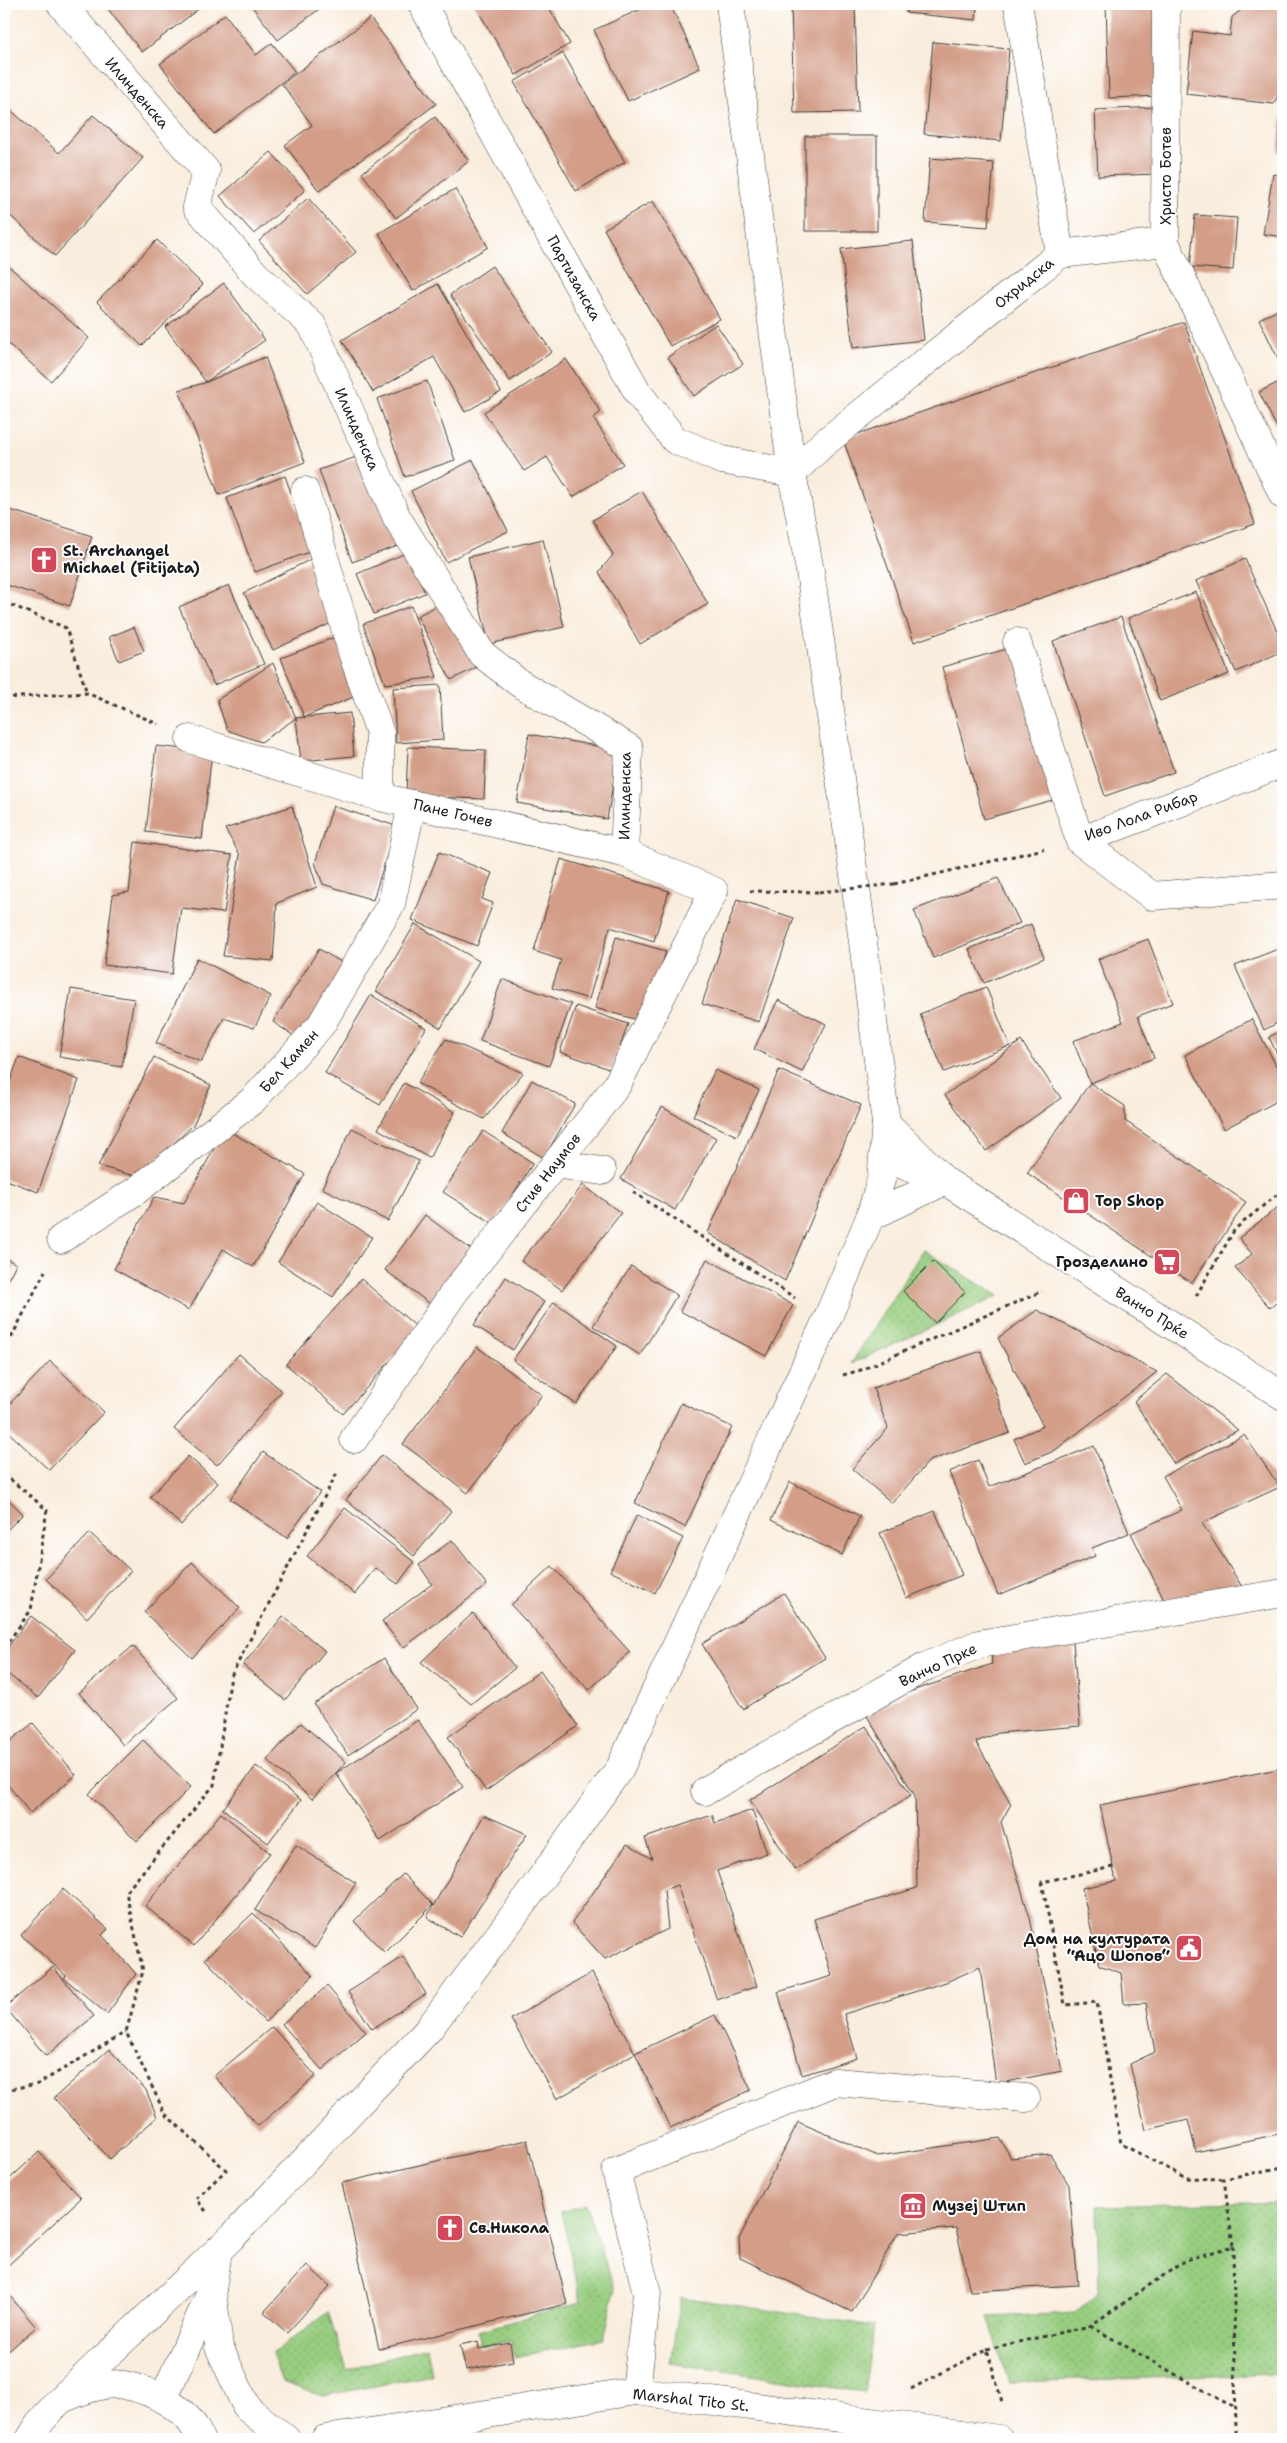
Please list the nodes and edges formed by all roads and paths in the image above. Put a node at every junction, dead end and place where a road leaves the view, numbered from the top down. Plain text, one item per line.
1 (61, 4) edge
2 (422, 4) edge
3 (730, 4) edge
4 (1018, 4) edge
5 (1166, 4) edge
6 (1165, 242) junction
7 (1060, 254) junction
8 (792, 473) junction
9 (305, 491) dead end
10 (1283, 495) edge
11 (4, 602) edge
12 (1017, 642) dead end
13 (87, 693) junction
14 (4, 698) edge
15 (190, 739) joint
16 (1283, 763) edge
17 (380, 796) junction
18 (412, 804) junction
19 (1080, 841) junction
20 (624, 853) junction
21 (1283, 885) edge
22 (714, 891) junction
23 (886, 1122) junction
24 (555, 1164) junction
25 (882, 1169) junction
26 (602, 1172) joint
27 (945, 1181) junction
28 (1283, 1192) edge
29 (870, 1217) junction
30 (61, 1239) joint
31 (1042, 1291) dead end
32 (1195, 1299) dead end
33 (800, 1301) dead end
34 (4, 1352) edge
35 (837, 1377) dead end
36 (1283, 1396) edge
37 (354, 1439) joint
38 (4, 1474) edge
39 (1283, 1593) edge
40 (4, 1648) edge
41 (705, 1791) dead end
42 (1113, 1867) dead end
43 (126, 2032) junction
44 (4, 2090) edge
45 (1026, 2098) dead end
46 (1283, 2167) edge
47 (1224, 2180) junction
48 (208, 2213) dead end
49 (1233, 2246) junction
50 (218, 2251) junction
51 (212, 2290) junction
52 (1090, 2326) junction
53 (987, 2349) junction
54 (908, 2390) dead end
55 (636, 2391) junction
56 (163, 2399) junction
57 (61, 2400) junction
58 (1236, 2408) junction
59 (1005, 2410) dead end
60 (35, 2430) edge
61 (1236, 2433) dead end
62 (18, 2439) edge
63 (200, 2439) edge
64 (286, 2439) edge
65 (325, 2439) edge
66 (999, 2439) edge

1 - 20 street, Илинденска
2 - 8 street, Партизанска
3 - 8 street
4 - 7 street, Охридска
5 - 6 street, Христо Ботев
6 - 7 street, Христо Ботев
6 - 10 street
7 - 8 street, Охридска
8 - 23 street
9 - 17 street
11 - 13 path
12 - 19 street, Иво Лола Рибар
13 - 14 path
13 - 15 path
15 - 17 street, Пане Гочев
16 - 19 street, Иво Лола Рибар
17 - 18 street, Пане Гочев
18 - 20 street, Пане Гочев
18 - 30 street, Бел Камен
19 - 21 street
19 - 22 path, bridge
20 - 22 street, Пане Гочев
22 - 24 street, Стив Наумов
23 - 25 street
23 - 27 street
24 - 26 street
24 - 37 street, Стив Наумов
25 - 27 street, Ванчо Прќе
25 - 29 street
26 - 33 path
27 - 29 street
27 - 36 street, Ванчо Прќе
28 - 32 path
29 - 50 street
30 - 34 path
31 - 35 path
37 - 43 path
38 - 40 path
39 - 41 street, Ванчо Прке
42 - 47 path
43 - 44 path
43 - 48 path
45 - 55 street
46 - 47 path
47 - 49 path
49 - 52 path
49 - 58 path
50 - 51 street
50 - 57 street
51 - 56 street
51 - 64 street
52 - 53 path
52 - 58 path
53 - 54 path
53 - 59 path
55 - 65 street, Marshal Tito St.
55 - 66 street, Marshal Tito St.
56 - 57 street
56 - 63 street
57 - 60 street
58 - 61 path
60 - 62 street

